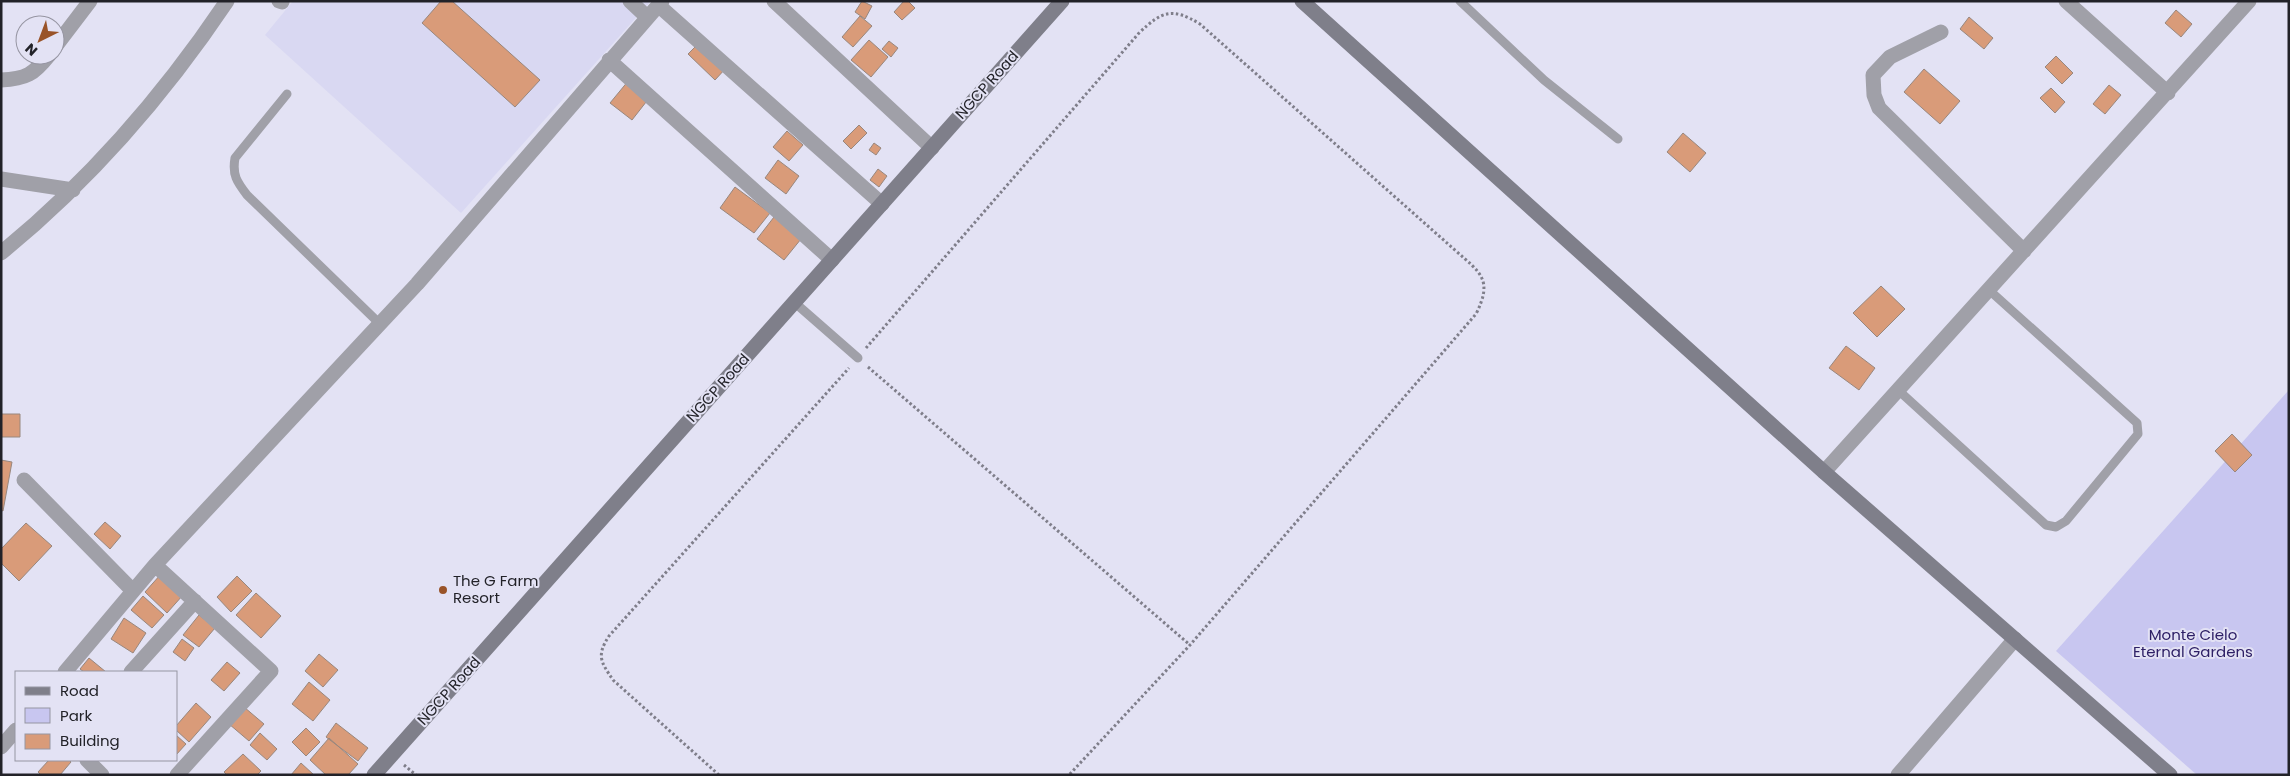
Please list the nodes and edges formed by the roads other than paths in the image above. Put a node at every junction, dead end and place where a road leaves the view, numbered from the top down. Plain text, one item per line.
1 (90, 1) edge
2 (227, 1) edge
3 (630, 1) edge
4 (774, 1) edge
5 (1062, 1) edge
6 (1302, 1) edge
7 (1460, 1) edge
8 (2066, 1) edge
9 (2249, 1) edge
10 (660, 3) edge
11 (648, 17) junction
12 (1941, 32) dead end
13 (65, 34) edge
14 (609, 60) junction
15 (41, 65) edge
16 (1, 80) edge
17 (2168, 93) junction
18 (287, 94) dead end
19 (1618, 139) dead end
20 (932, 148) junction
21 (1, 179) edge
22 (73, 190) junction
23 (882, 204) junction
24 (2024, 251) junction
25 (1, 253) edge
26 (832, 260) junction
27 (1989, 290) junction
28 (794, 302) junction
29 (380, 324) junction
30 (858, 358) road end
31 (1898, 390) junction
32 (1824, 472) junction
33 (24, 480) dead end
34 (155, 565) junction
35 (133, 591) junction
36 (195, 601) junction
37 (2015, 639) junction
38 (66, 671) edge
39 (133, 671) edge
40 (15, 731) edge
41 (1, 747) edge
42 (87, 761) edge
43 (102, 775) edge
44 (177, 775) edge
45 (374, 775) edge
46 (1898, 775) edge
47 (2170, 775) edge

1 - 13 street
2 - 22 street
3 - 11 street
4 - 20 street
5 - 20 street, NGCP Road
6 - 32 street
7 - 19 lane
8 - 17 street
9 - 17 street
10 - 11 street
10 - 23 street
11 - 14 street
12 - 24 street
14 - 26 street
14 - 29 street
15 - 16 street
17 - 24 street
18 - 29 lane
20 - 23 street, NGCP Road
21 - 22 street
22 - 25 street
23 - 26 street, NGCP Road
24 - 27 street
26 - 28 street, NGCP Road
27 - 31 street
27 - 31 lane
28 - 30 lane
28 - 45 street, NGCP Road
29 - 34 street
31 - 32 street
32 - 37 street
33 - 35 street
34 - 35 street
34 - 36 street
35 - 38 street
36 - 39 street
36 - 44 street
37 - 46 street
37 - 47 street
40 - 41 street
42 - 43 street

